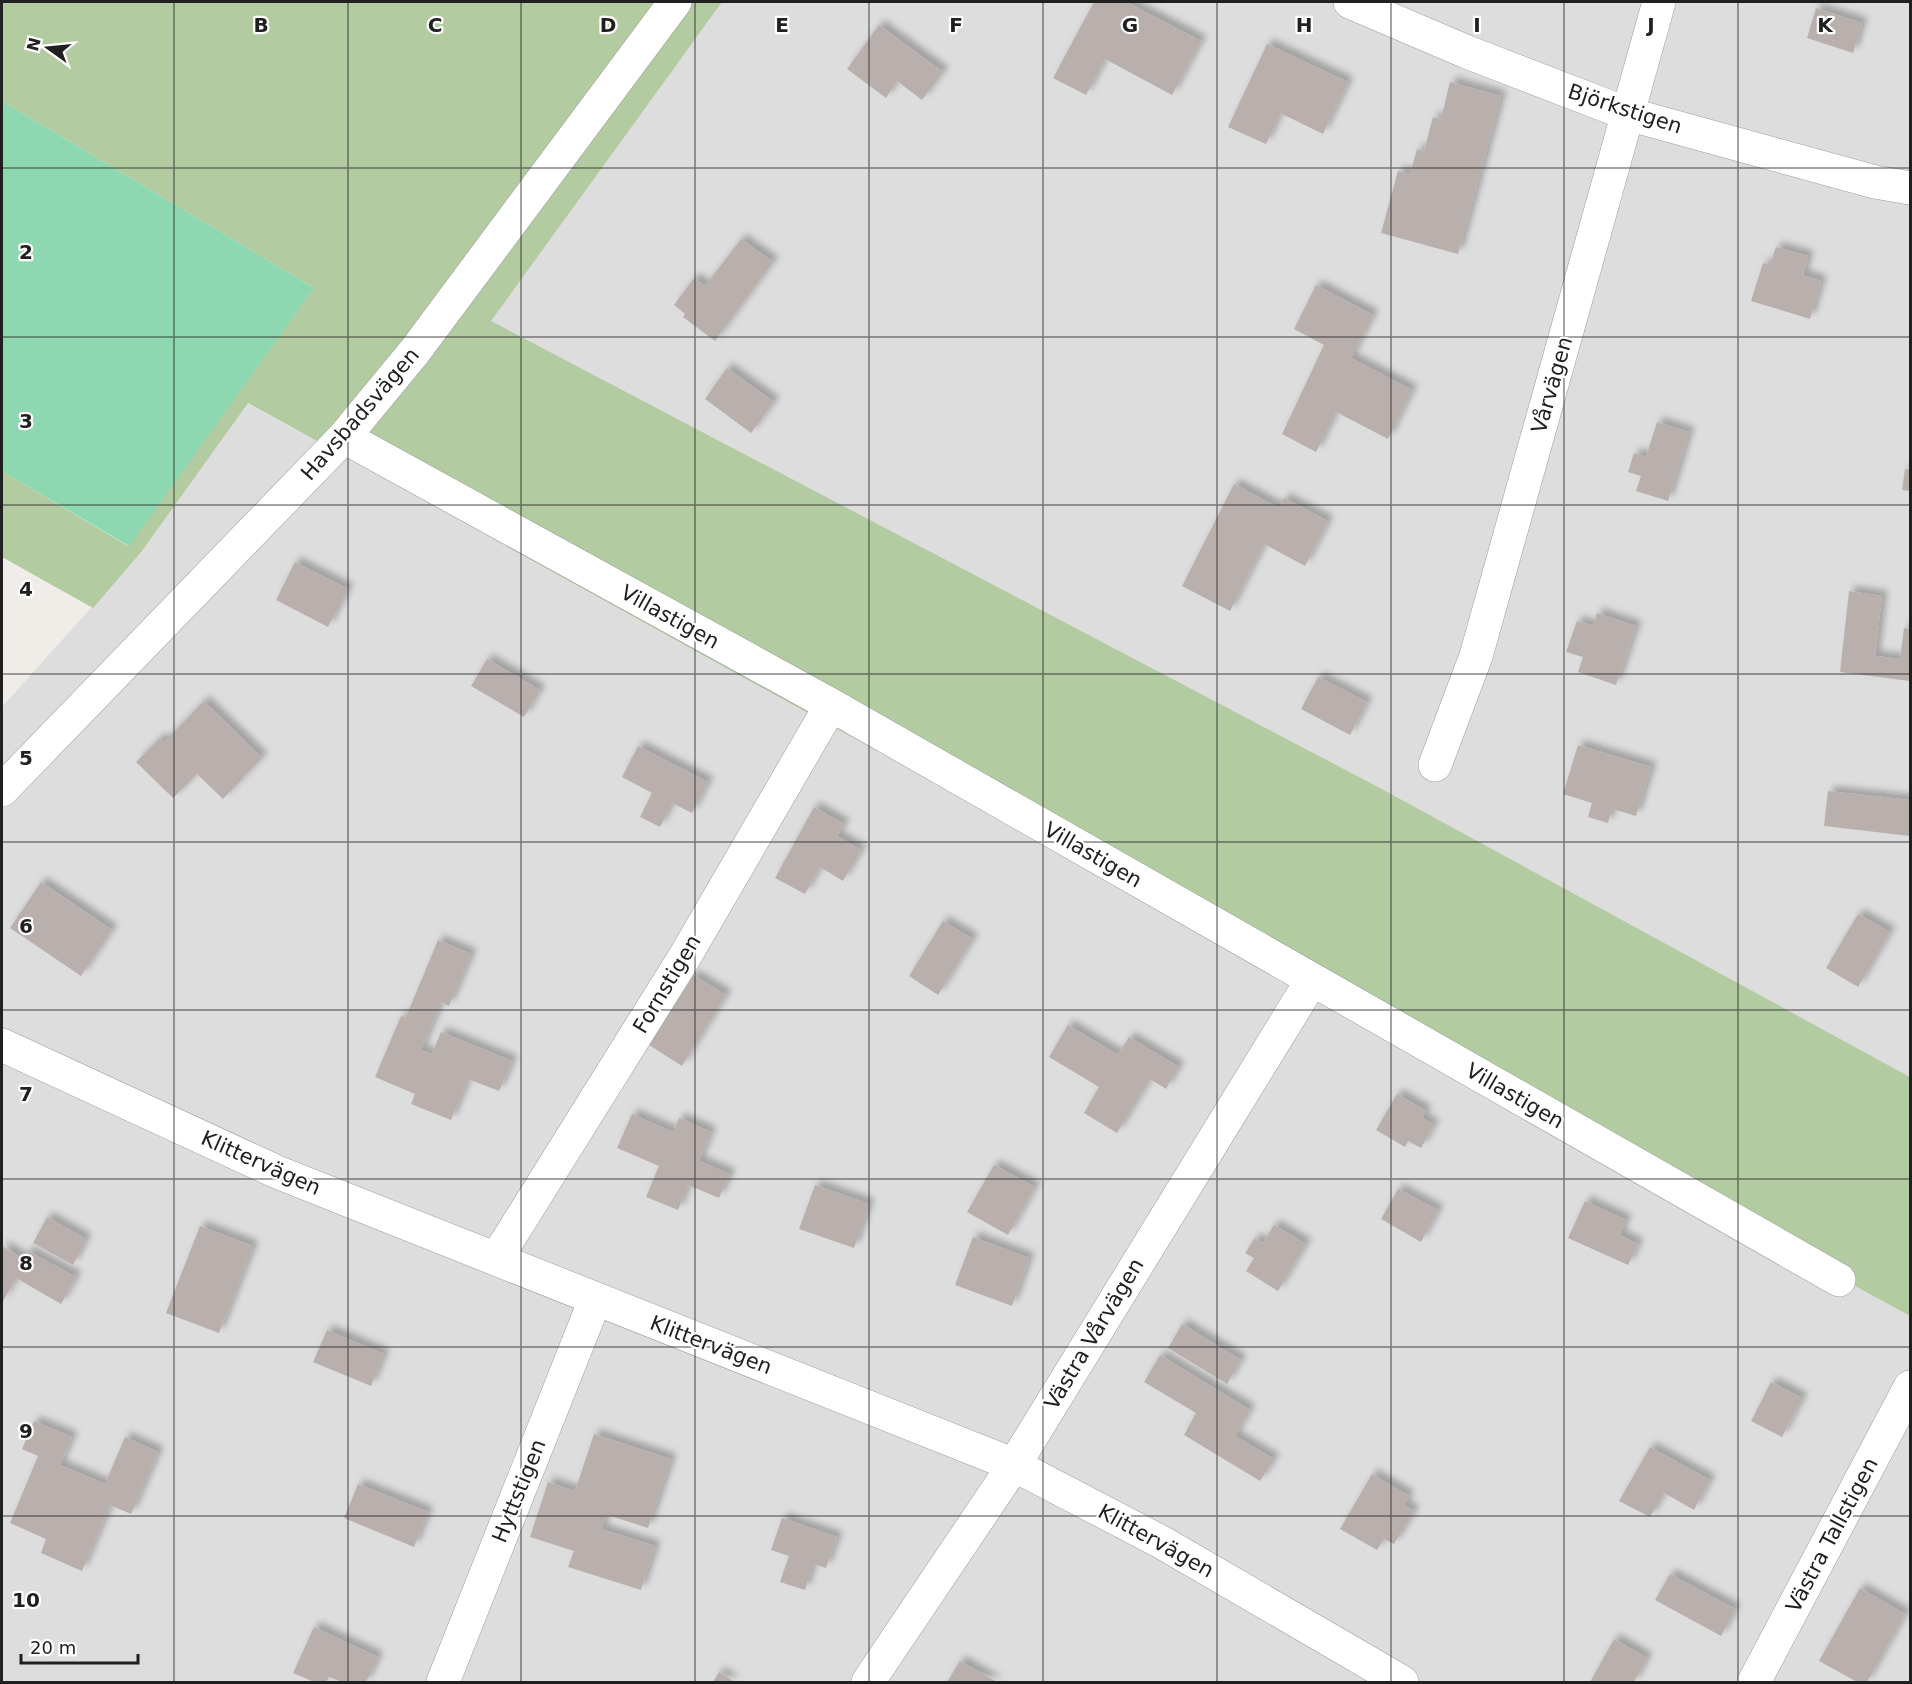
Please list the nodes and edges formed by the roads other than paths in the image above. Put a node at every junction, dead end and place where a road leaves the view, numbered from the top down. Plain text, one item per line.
1 (675, 2) edge
2 (1350, 2) edge
3 (1659, 2) edge
4 (1628, 114) junction
5 (1911, 188) edge
6 (344, 437) junction
7 (831, 705) junction
8 (1436, 765) dead end
9 (2, 790) edge
10 (1312, 980) junction
11 (2, 1046) edge
12 (496, 1259) junction
13 (1839, 1280) dead end
14 (595, 1300) junction
15 (1911, 1387) edge
16 (1014, 1465) junction
17 (443, 1683) edge
18 (868, 1683) edge
19 (1402, 1683) edge
20 (1754, 1683) edge

1 - 6 street, Havsbadsvägen
2 - 4 street, Björkstigen
3 - 4 street, Vårvägen
4 - 5 street, Björkstigen
4 - 8 street, Vårvägen
6 - 7 street, Villastigen
6 - 9 street, Havsbadsvägen
7 - 10 street, Villastigen
7 - 12 street, Fornstigen
10 - 13 street, Villastigen
10 - 16 street, Västra Vårvägen
11 - 12 street, Klittervägen
12 - 14 street, Klittervägen
14 - 16 street, Klittervägen
14 - 17 street, Hyttstigen
15 - 20 street, Västra Tallstigen
16 - 18 street, Västra Vårvägen
16 - 19 street, Klittervägen

